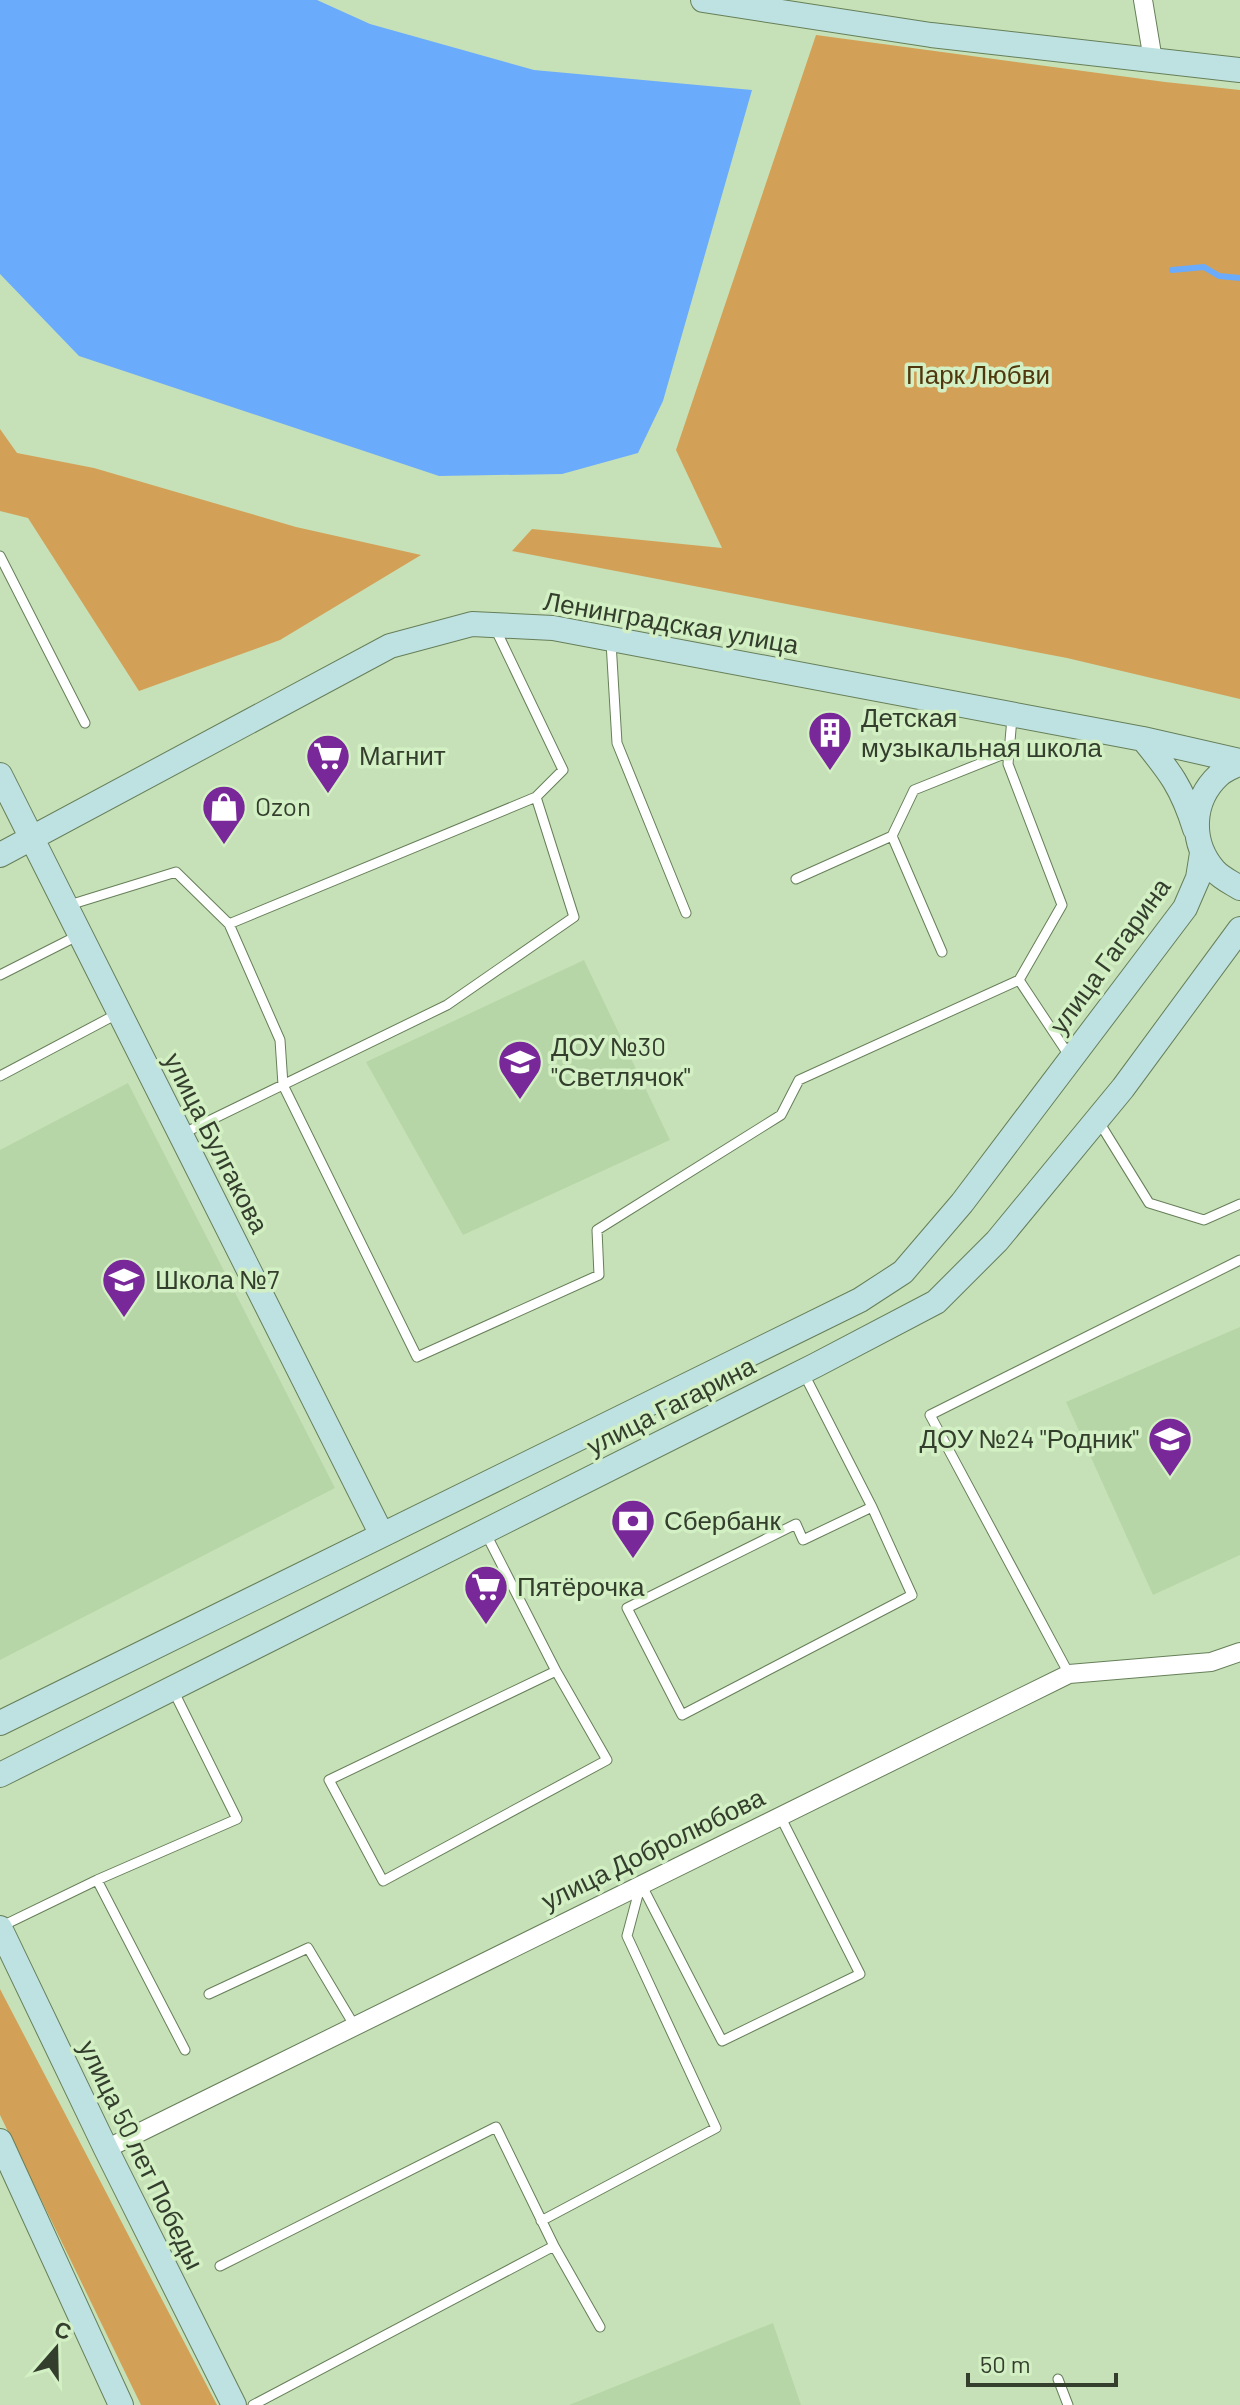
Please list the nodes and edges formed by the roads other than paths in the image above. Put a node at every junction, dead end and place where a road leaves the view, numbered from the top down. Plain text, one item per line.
1 (703, 0) edge
2 (1143, 0) edge
3 (796, 7) edge
4 (1153, 60) junction
5 (1240, 70) edge
6 (0, 556) edge
7 (494, 625) junction
8 (611, 639) junction
9 (1013, 714) junction
10 (85, 723) dead end
11 (1143, 739) junction
12 (1009, 752) junction
13 (1240, 762) edge
14 (0, 775) edge
15 (536, 797) junction
16 (892, 836) junction
17 (32, 839) junction
18 (1199, 842) junction
19 (0, 855) edge
20 (796, 879) dead end
21 (1240, 888) edge
22 (66, 906) junction
23 (686, 913) dead end
24 (229, 924) junction
25 (1240, 929) edge
26 (80, 934) junction
27 (942, 952) dead end
28 (0, 975) edge
29 (1019, 980) junction
30 (120, 1013) junction
31 (1071, 1059) junction
32 (0, 1076) edge
33 (283, 1085) junction
34 (1097, 1119) junction
35 (180, 1135) junction
36 (1240, 1204) edge
37 (1240, 1260) edge
38 (803, 1371) junction
39 (872, 1507) junction
40 (485, 1531) junction
41 (382, 1535) junction
42 (1240, 1652) edge
43 (556, 1671) junction
44 (1069, 1674) junction
45 (172, 1688) junction
46 (0, 1723) edge
47 (0, 1775) edge
48 (780, 1816) junction
49 (97, 1880) junction
50 (641, 1884) junction
51 (0, 1927) edge
52 (209, 1994) dead end
53 (354, 2025) junction
54 (185, 2050) dead end
55 (106, 2149) junction
56 (3, 2155) edge
57 (541, 2221) junction
58 (554, 2246) junction
59 (220, 2266) dead end
60 (600, 2327) dead end
61 (1058, 2379) dead end
62 (121, 2405) edge
63 (234, 2405) edge
64 (253, 2405) edge
65 (1068, 2405) edge

1 - 3 street
2 - 4 street
3 - 4 street
4 - 5 street
6 - 10 lane
7 - 8 street, Ленинградская улица
7 - 15 lane
7 - 17 street, Ленинградская улица
8 - 9 street, Ленинградская улица
8 - 23 lane
9 - 11 street, Ленинградская улица
9 - 12 lane
11 - 13 street, Ленинградская улица
11 - 18 street
12 - 16 lane
12 - 29 lane
13 - 18 street, улица Гагарина
14 - 17 street, улица Булгакова
15 - 24 lane
15 - 33 lane
16 - 20 lane
16 - 27 lane
17 - 19 street, Ленинградская улица
17 - 22 street, улица Булгакова
18 - 21 street
18 - 31 street, улица Гагарина
22 - 24 lane
22 - 26 street, улица Булгакова
24 - 33 lane
25 - 34 street, улица Гагарина
26 - 28 lane
26 - 30 street, улица Булгакова
29 - 31 lane
29 - 33 lane
30 - 32 lane
30 - 35 street, улица Булгакова
31 - 41 street, улица Гагарина
33 - 35 lane
34 - 36 lane
34 - 38 street, улица Гагарина
35 - 41 street, улица Булгакова
37 - 44 lane
38 - 39 lane
38 - 40 street, улица Гагарина
39 - 39 lane
40 - 43 lane
40 - 45 street, улица Гагарина
41 - 46 street, улица Гагарина
42 - 44 street, улица Добролюбова
43 - 43 lane
44 - 48 street, улица Добролюбова
45 - 47 street, улица Гагарина
45 - 49 lane
48 - 50 street, улица Добролюбова
48 - 50 lane
49 - 51 lane
49 - 54 lane
50 - 53 street, улица Добролюбова
50 - 57 lane
51 - 55 street, улица 50 лет Победы
52 - 53 lane
53 - 55 street, улица Добролюбова
55 - 63 street, улица 50 лет Победы
56 - 62 street
57 - 58 lane
57 - 59 lane
58 - 60 lane
58 - 64 lane
61 - 65 lane

